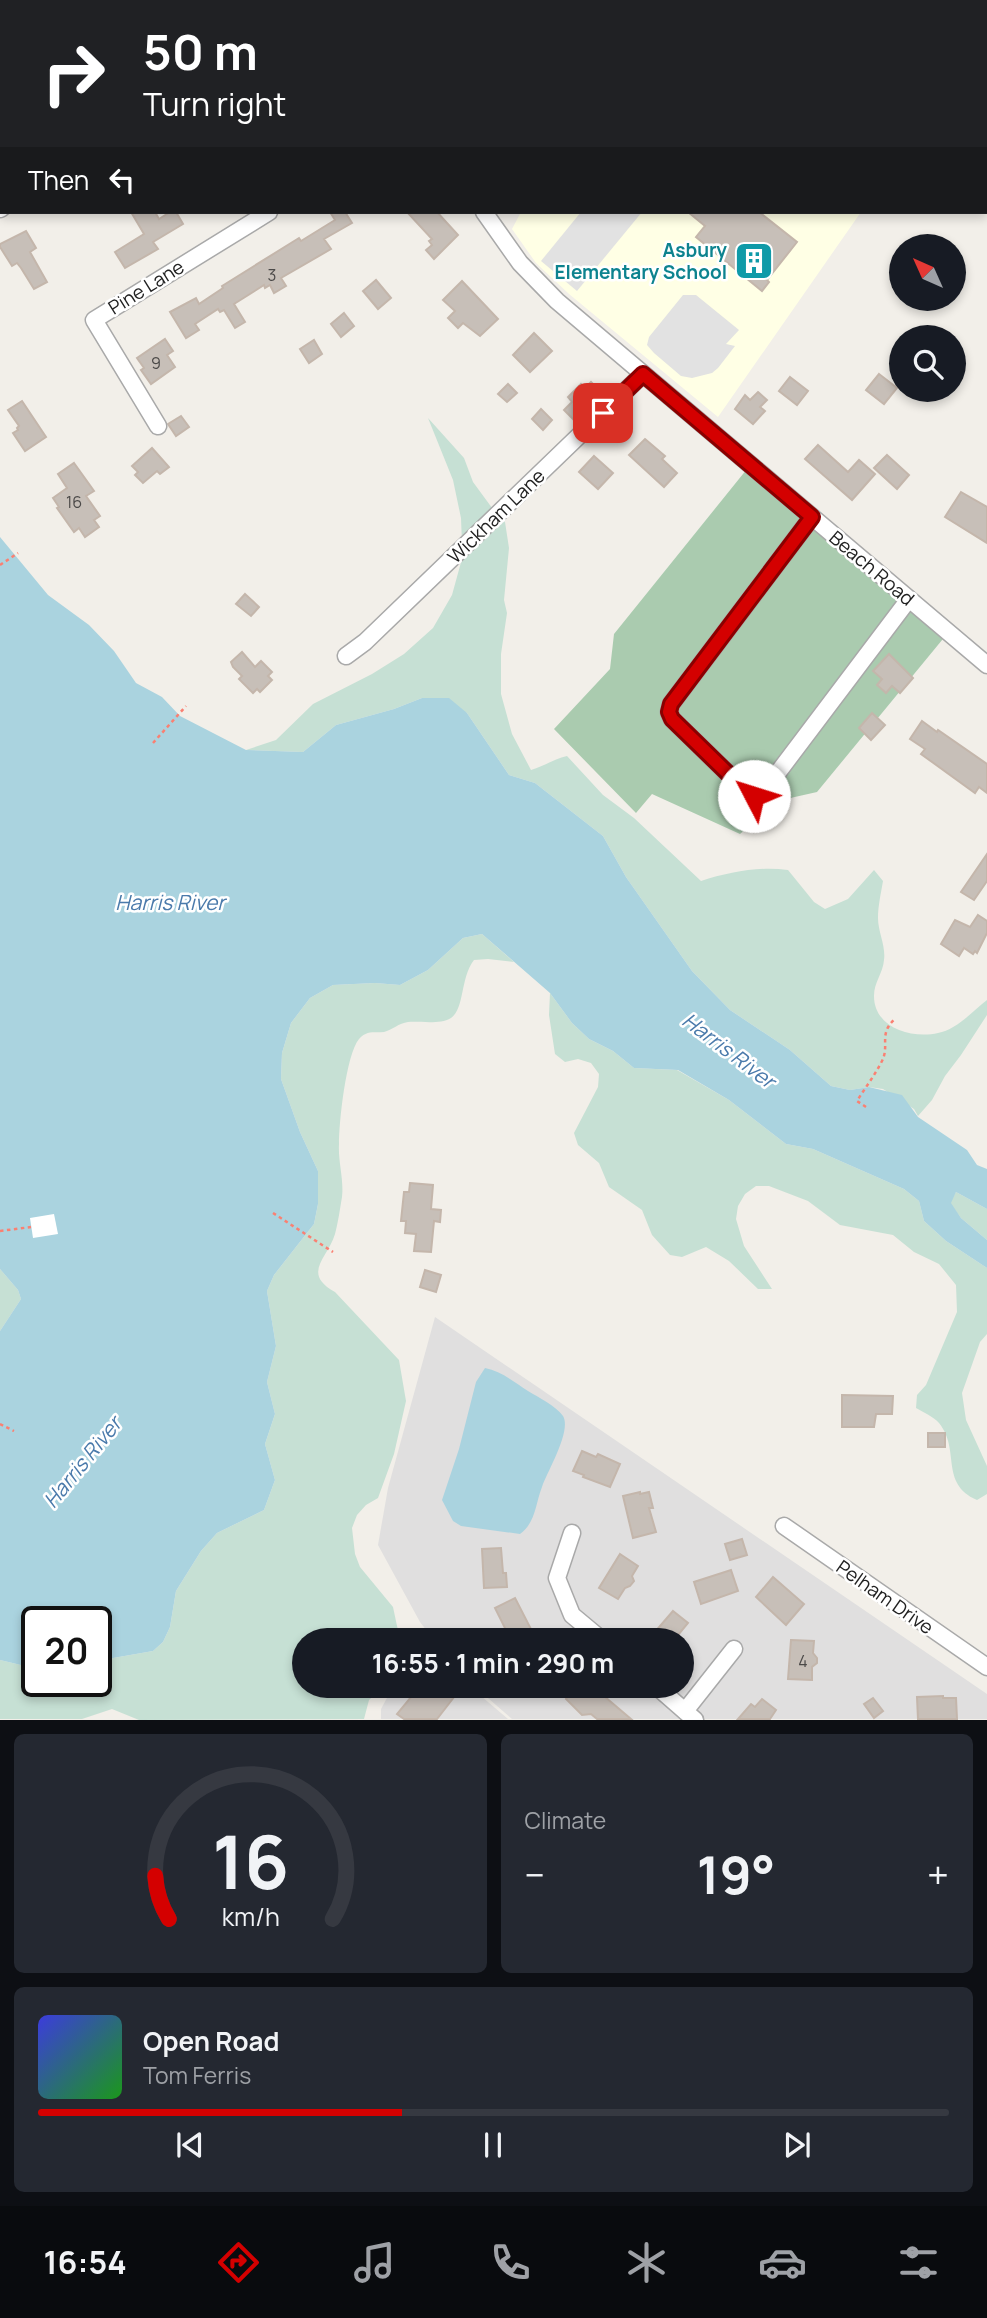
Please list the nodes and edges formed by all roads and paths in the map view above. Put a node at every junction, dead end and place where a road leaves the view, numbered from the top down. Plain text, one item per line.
1 (266, 214) edge
2 (488, 214) edge
3 (643, 374) junction
4 (158, 426) dead end
5 (812, 517) junction
6 (18, 553) dead end
7 (0, 565) edge
8 (909, 599) junction
9 (346, 656) dead end
10 (987, 666) edge
11 (186, 706) dead end
12 (153, 743) dead end
13 (895, 1019) dead end
14 (866, 1107) dead end
15 (273, 1213) dead end
16 (31, 1227) dead end
17 (0, 1231) edge
18 (333, 1252) dead end
19 (0, 1424) edge
20 (14, 1431) dead end
21 (784, 1527) dead end
22 (572, 1533) dead end
23 (587, 1628) edge
24 (734, 1649) dead end
25 (987, 1667) edge
26 (670, 1698) edge
27 (690, 1715) edge

1 - 4 street, Pine Lane
2 - 3 street, Beach Road
3 - 5 street, Beach Road
3 - 9 street, Wickham Lane
5 - 8 street, Beach Road
5 - 8 street
6 - 7 path
8 - 10 street, Beach Road
11 - 12 path
13 - 14 path
15 - 18 path
16 - 17 path
19 - 20 path
21 - 25 street, Pelham Drive
22 - 23 street
24 - 27 street
26 - 27 street

